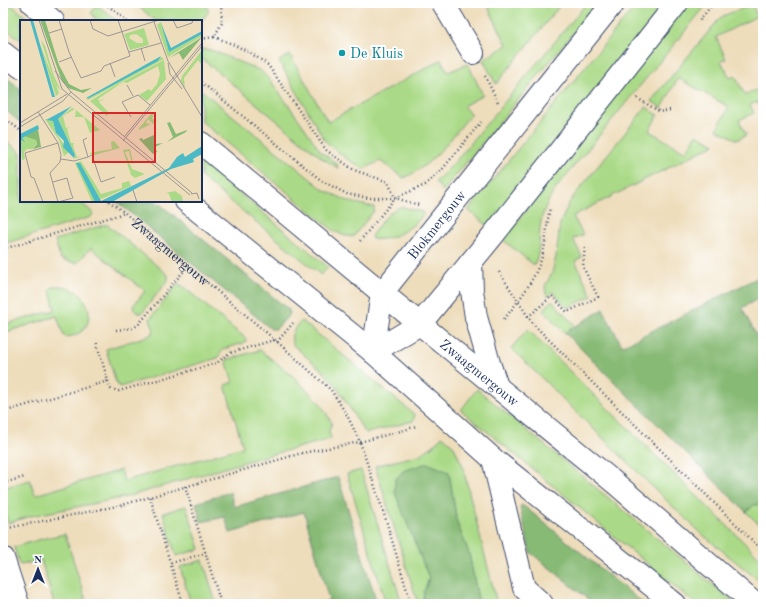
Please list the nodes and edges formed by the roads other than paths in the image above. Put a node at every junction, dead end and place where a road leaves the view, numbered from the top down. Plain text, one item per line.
1 (32, 3) edge
2 (443, 3) edge
3 (613, 3) edge
4 (677, 3) edge
5 (52, 20) edge
6 (3, 53) edge
7 (473, 53) dead end
8 (20, 67) edge
9 (202, 144) edge
10 (187, 202) edge
11 (471, 262) junction
12 (382, 293) junction
13 (420, 324) junction
14 (373, 352) junction
15 (497, 386) junction
16 (493, 459) junction
17 (3, 558) edge
18 (18, 604) edge
19 (542, 604) edge
20 (675, 604) edge
21 (755, 604) edge

1 - 5 street
2 - 7 street
3 - 12 street, Blokmergouw
4 - 11 street
6 - 8 street
9 - 12 street, Zwaagmergouw
10 - 14 street
11 - 13 street
11 - 15 street
12 - 13 street, Zwaagmergouw
12 - 14 street, Blokmergouw
13 - 14 street
13 - 15 street, Zwaagmergouw
14 - 16 street
15 - 21 street, Zwaagmergouw
16 - 19 street
16 - 20 street
17 - 18 street

